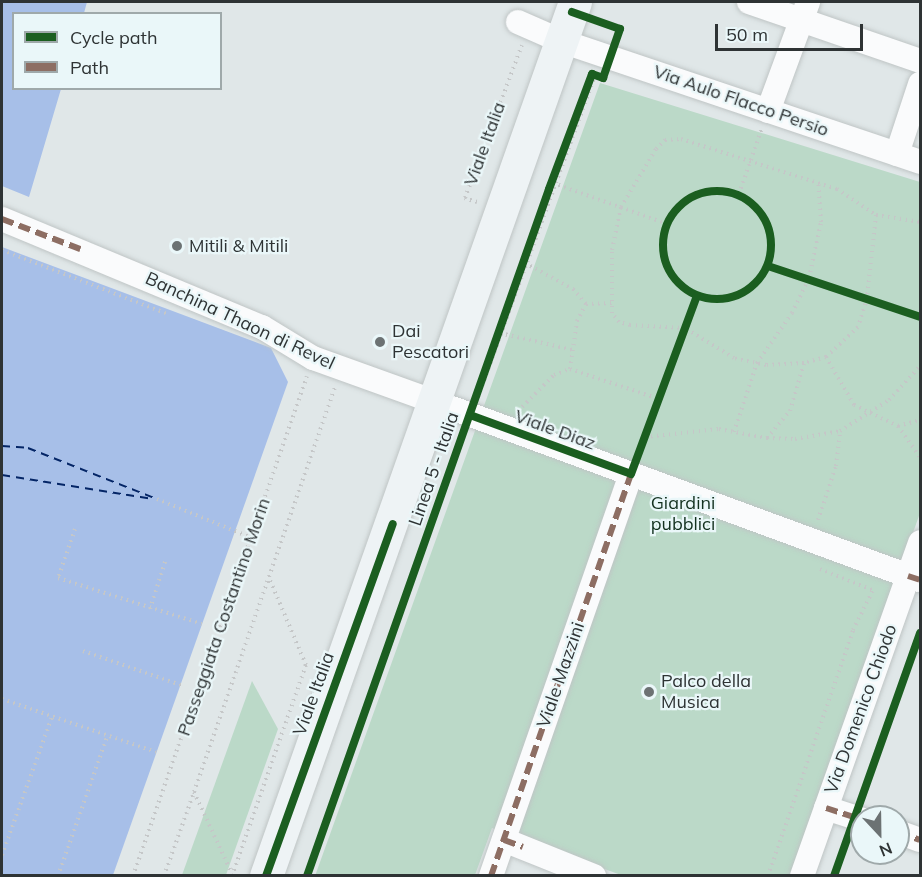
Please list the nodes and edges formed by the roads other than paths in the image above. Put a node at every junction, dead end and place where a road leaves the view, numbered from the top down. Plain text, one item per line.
1 (575, 2) edge
2 (749, 2) edge
3 (805, 11) edge
4 (523, 25) road end
5 (561, 41) junction
6 (921, 61) edge
7 (921, 84) edge
8 (768, 111) junction
9 (897, 154) junction
10 (921, 162) edge
11 (2, 219) edge
12 (457, 410) junction
13 (631, 474) junction
14 (921, 542) edge
15 (914, 578) edge
16 (826, 808) junction
17 (850, 816) edge
18 (514, 844) junction
19 (266, 876) edge
20 (492, 876) edge
21 (594, 876) edge
22 (802, 876) edge

1 - 5 main road, Viale Italia
2 - 3 street
3 - 6 street
3 - 8 street
4 - 5 street, Via Aulo Flacco Persio
5 - 8 street, Via Aulo Flacco Persio
5 - 12 main road, Viale Italia
7 - 9 street
8 - 9 street, Via Aulo Flacco Persio
9 - 10 street, Via Aulo Flacco Persio
11 - 12 street, Banchina Thaon di Revel
12 - 13 street, Viale Diaz
12 - 19 main road, Viale Italia
13 - 15 street, Viale Diaz
13 - 18 street, Viale Mazzini
14 - 15 street, Via Domenico Chiodo
15 - 16 street, Via Domenico Chiodo
16 - 17 street
16 - 22 street, Via Domenico Chiodo
18 - 20 street, Viale Mazzini
18 - 21 street

